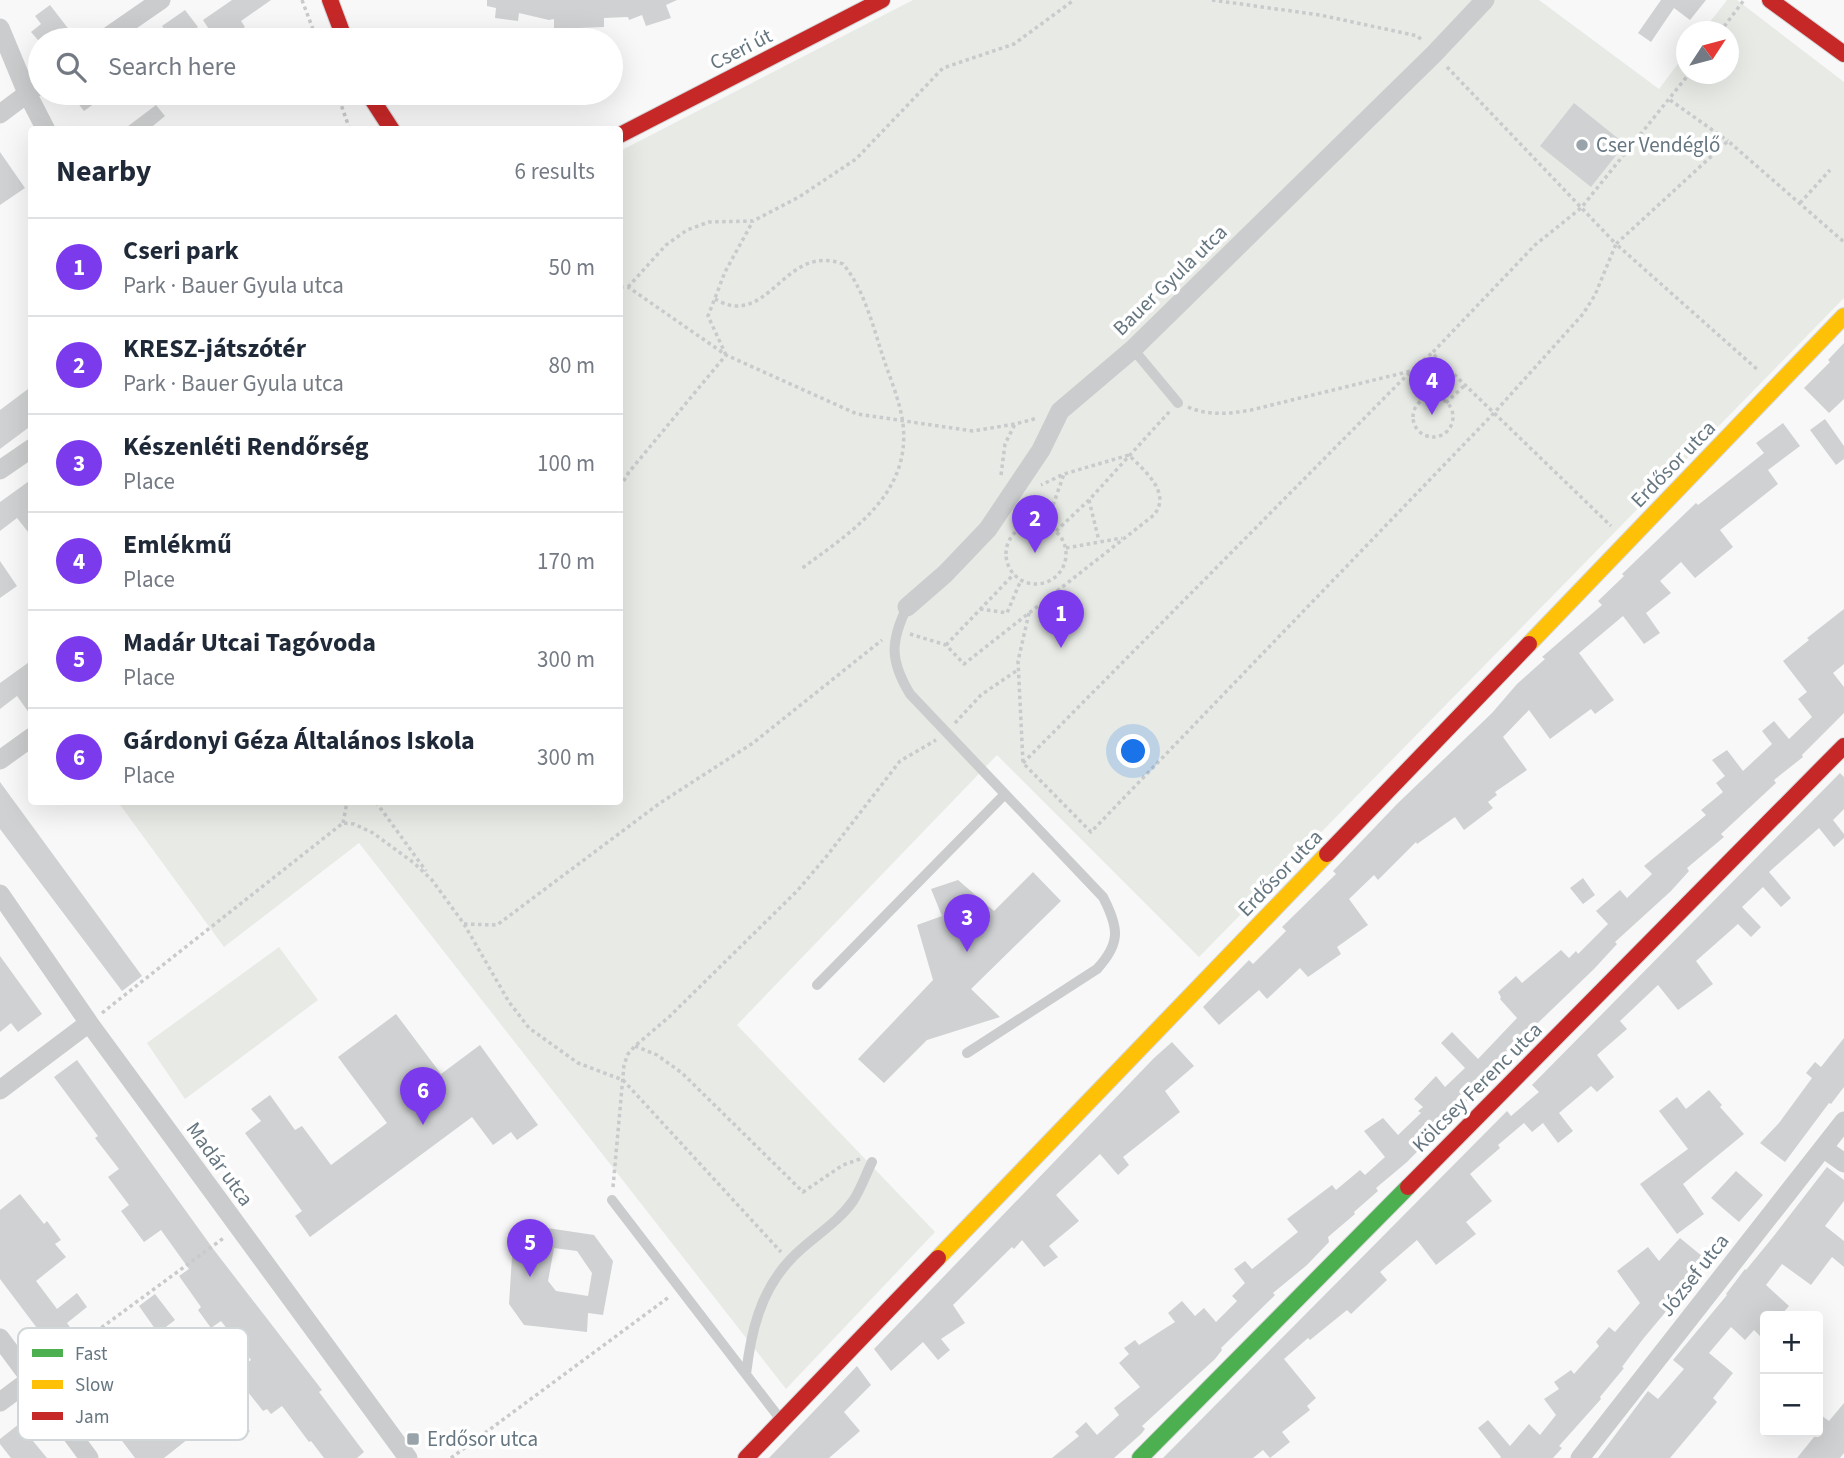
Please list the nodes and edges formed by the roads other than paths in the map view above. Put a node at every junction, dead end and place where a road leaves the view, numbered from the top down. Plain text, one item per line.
1 (160, 0) edge
2 (330, 0) edge
3 (882, 0) edge
4 (1485, 0) edge
5 (1770, 0) edge
6 (0, 28) edge
7 (120, 28) edge
8 (340, 28) edge
9 (1844, 54) edge
10 (28, 77) edge
11 (28, 93) edge
12 (39, 105) edge
13 (376, 105) edge
14 (0, 114) edge
15 (45, 126) edge
16 (389, 126) edge
17 (623, 133) edge
18 (1844, 316) edge
19 (1133, 349) junction
20 (1178, 403) road end
21 (28, 451) edge
22 (0, 470) edge
23 (907, 607) joint
24 (28, 740) edge
25 (1844, 746) edge
26 (0, 760) edge
27 (1005, 794) junction
28 (0, 894) edge
29 (817, 985) dead end
30 (89, 1023) junction
31 (967, 1053) dead end
32 (0, 1090) edge
33 (1844, 1121) edge
34 (1823, 1148) junction
35 (872, 1162) road end
36 (1844, 1163) edge
37 (612, 1200) road end
38 (0, 1338) edge
39 (18, 1362) edge
40 (746, 1374) junction
41 (18, 1389) edge
42 (0, 1402) edge
43 (782, 1421) junction
44 (76, 1440) edge
45 (89, 1458) edge
46 (408, 1458) edge
47 (746, 1458) edge
48 (1140, 1458) edge
49 (1580, 1458) edge

1 - 7 street
2 - 8 street
3 - 17 street, Cseri út
4 - 19 street, Bauer Gyula utca
5 - 9 street
6 - 10 street
11 - 14 street
12 - 15 street
13 - 16 street
18 - 43 street, Erdősor utca
19 - 20 lane
19 - 23 street, Bauer Gyula utca
21 - 22 street
23 - 27 lane
24 - 26 street
25 - 48 street, Kölcsey Ferenc utca
27 - 29 lane
27 - 31 lane
28 - 30 street, Madár utca
30 - 32 street
30 - 46 street, Madár utca
33 - 34 street, József utca
34 - 36 street
34 - 49 street, József utca
35 - 40 lane
37 - 40 lane
38 - 39 street
40 - 43 lane
41 - 42 street
43 - 47 street, Erdősor utca
44 - 45 street

